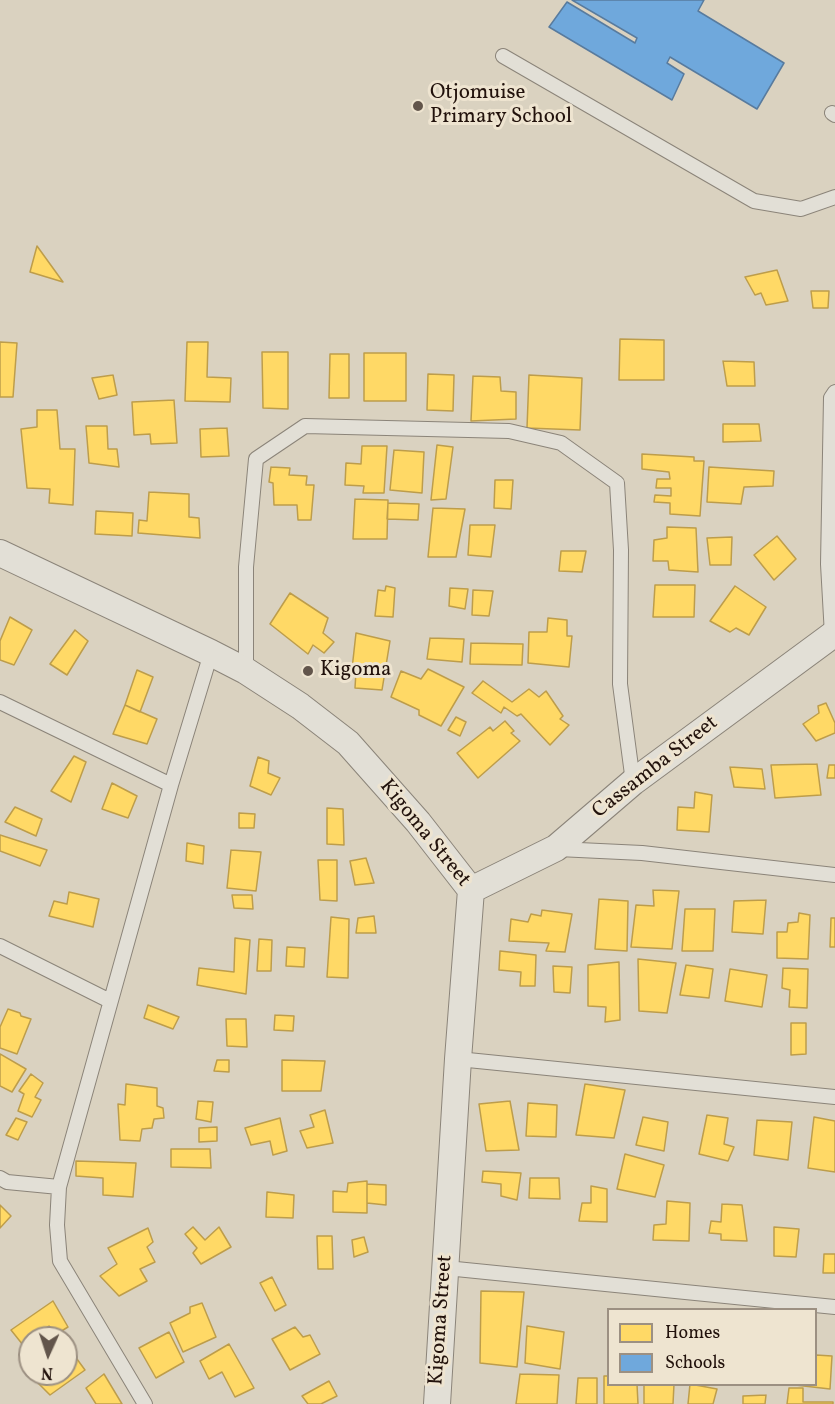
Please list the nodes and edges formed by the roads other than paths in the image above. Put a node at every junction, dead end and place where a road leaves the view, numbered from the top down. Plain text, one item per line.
1 (503, 56) dead end
2 (835, 197) edge
3 (835, 392) edge
4 (0, 553) edge
5 (834, 634) edge
6 (211, 653) junction
7 (246, 671) junction
8 (0, 702) edge
9 (633, 782) junction
10 (171, 785) junction
11 (556, 849) junction
12 (835, 875) edge
13 (471, 890) junction
14 (0, 946) edge
15 (110, 1001) junction
16 (458, 1059) junction
17 (835, 1097) edge
18 (0, 1178) edge
19 (59, 1187) junction
20 (446, 1268) junction
21 (835, 1307) edge
22 (145, 1404) edge
23 (437, 1404) edge

1 - 2 lane
3 - 5 lane
4 - 6 street, Kigoma Street
5 - 9 street, Cassamba Street
6 - 7 street, Kigoma Street
6 - 10 lane
7 - 9 lane
7 - 13 street, Kigoma Street
8 - 10 lane
9 - 11 street, Cassamba Street
10 - 15 lane
11 - 12 lane
11 - 13 street, Cassamba Street
13 - 16 street, Kigoma Street
14 - 15 lane
15 - 19 lane
16 - 17 lane
16 - 20 street, Kigoma Street
18 - 19 lane
19 - 22 lane
20 - 21 lane
20 - 23 street, Kigoma Street

